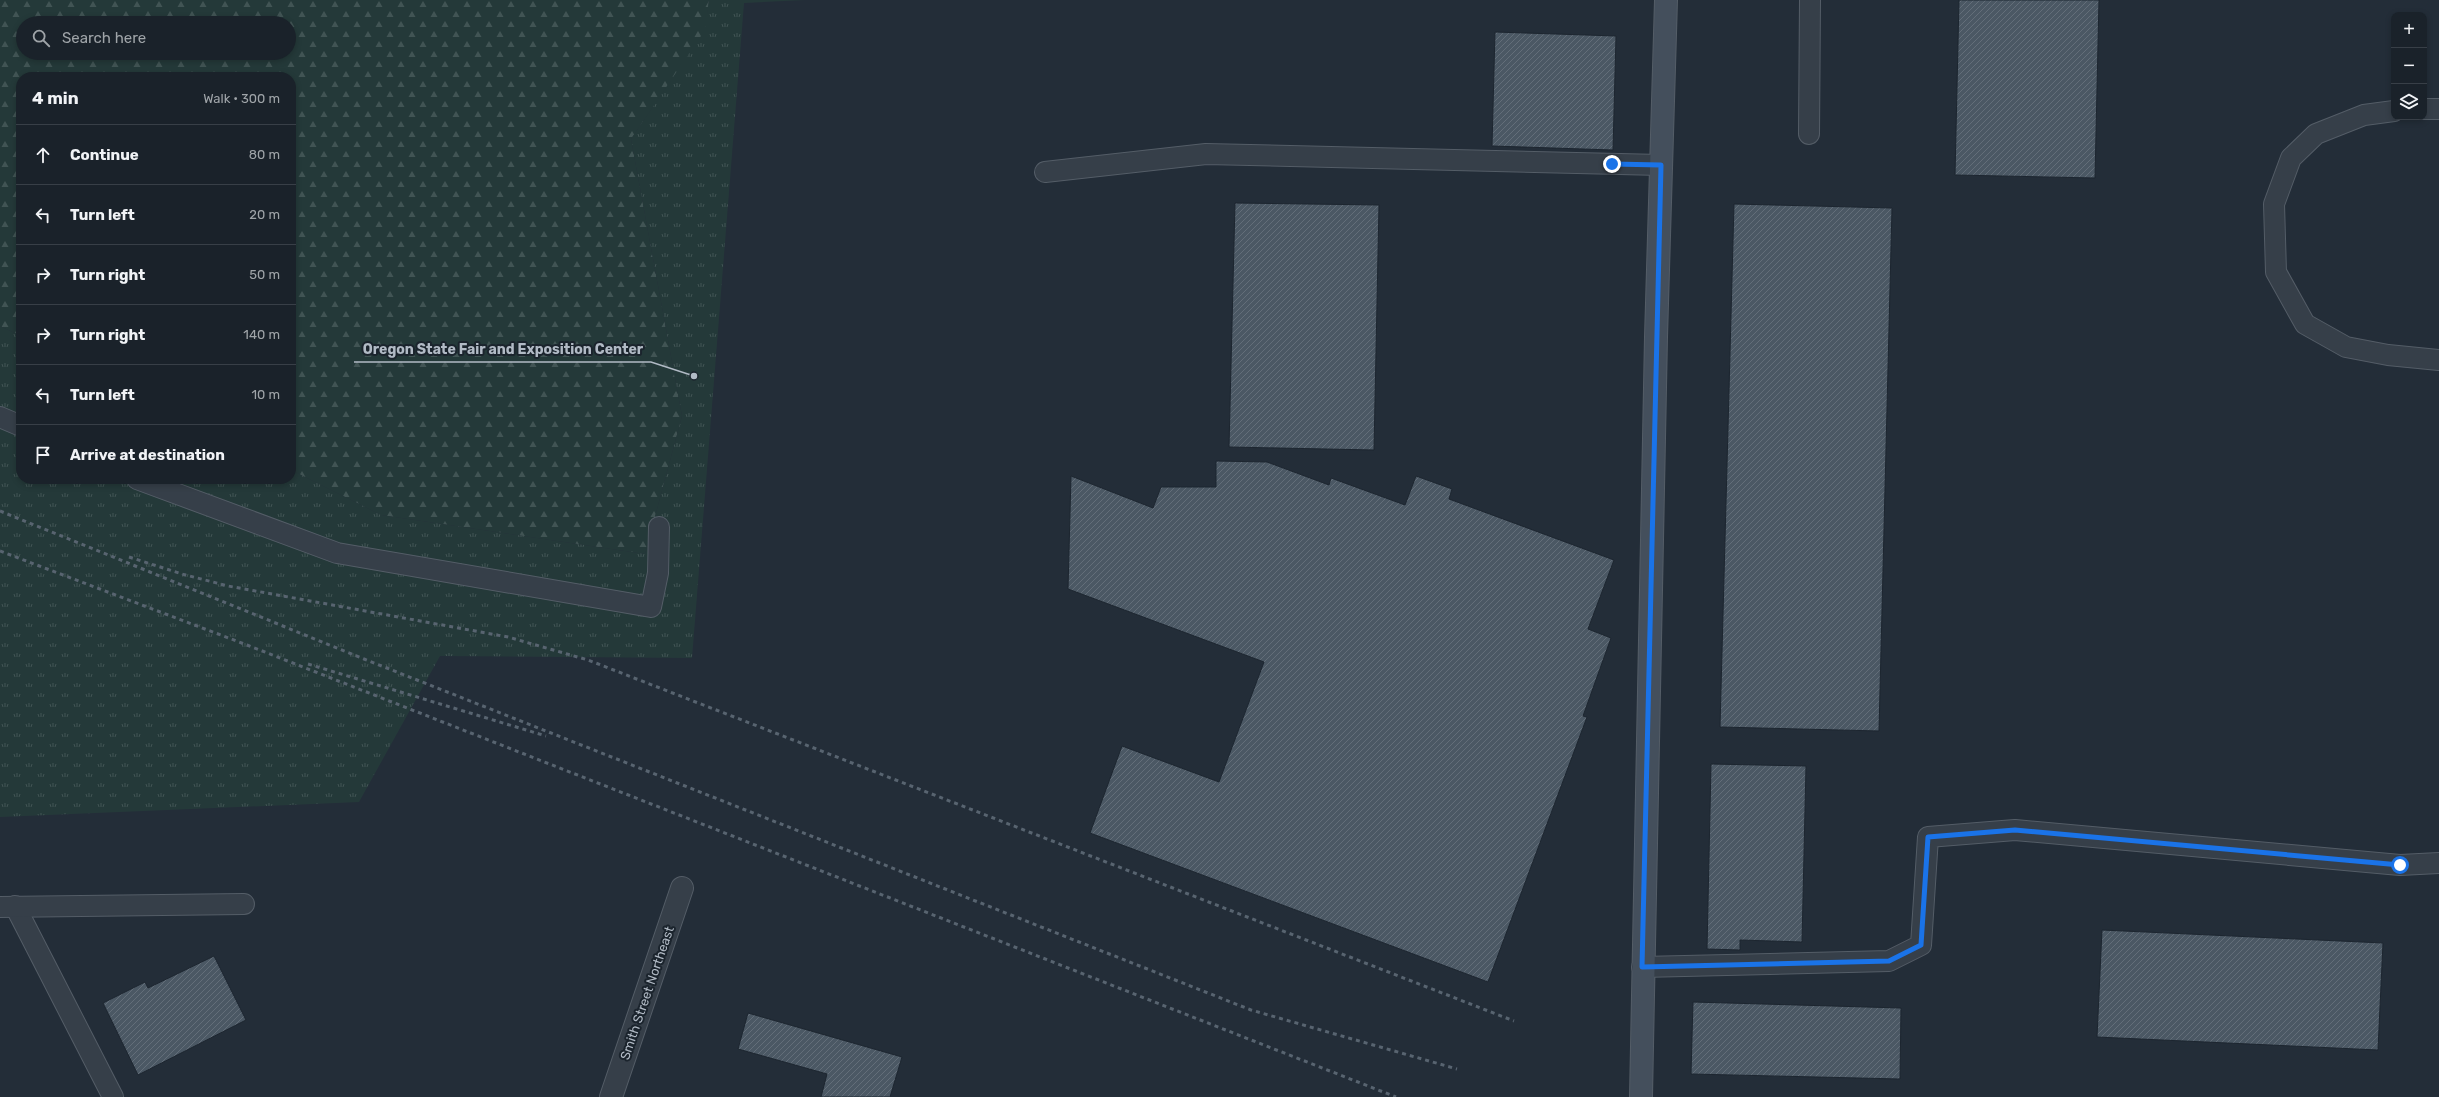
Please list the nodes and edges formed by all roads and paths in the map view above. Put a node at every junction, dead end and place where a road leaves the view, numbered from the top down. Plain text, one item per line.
1 (1666, 0) edge
2 (1810, 0) edge
3 (2427, 109) edge
4 (2439, 109) edge
5 (2391, 111) edge
6 (1809, 134) dead end
7 (1661, 165) junction
8 (1045, 172) dead end
9 (2439, 360) edge
10 (0, 417) edge
11 (16, 424) edge
12 (151, 484) edge
13 (660, 527) dead end
14 (2439, 863) edge
15 (682, 888) dead end
16 (244, 904) dead end
17 (8, 906) edge
18 (1642, 967) junction
19 (113, 1097) edge
20 (611, 1097) edge
21 (1641, 1097) edge

1 - 7 street
2 - 6 lane
3 - 4 lane
5 - 9 lane
7 - 8 lane
7 - 18 street
10 - 11 lane
12 - 13 lane
14 - 18 lane
15 - 20 street, Smith Street Northeast
16 - 17 lane
17 - 19 lane
18 - 21 street

